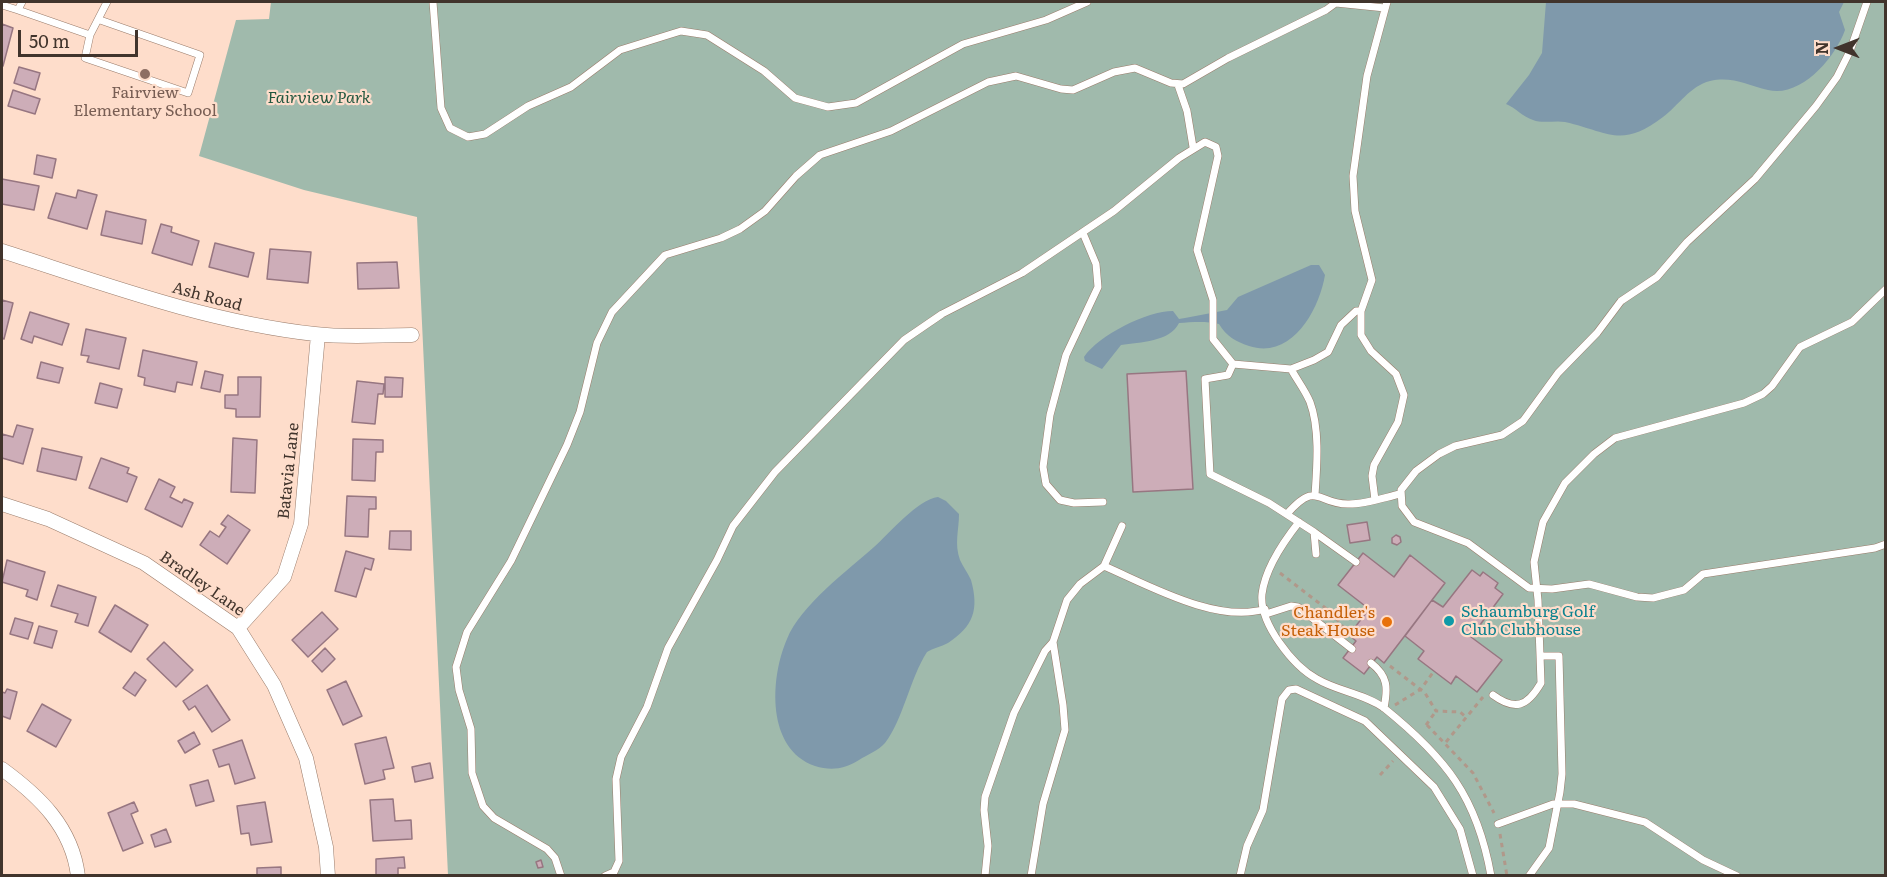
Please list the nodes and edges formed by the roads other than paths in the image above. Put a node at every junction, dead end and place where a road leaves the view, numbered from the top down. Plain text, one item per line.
1 (22, 2) edge
2 (107, 2) edge
3 (433, 2) edge
4 (1087, 2) edge
5 (1337, 2) edge
6 (1867, 2) edge
7 (2, 4) edge
8 (1386, 5) edge
9 (18, 10) junction
10 (100, 20) junction
11 (90, 35) junction
12 (1178, 84) junction
13 (1193, 147) junction
14 (1083, 232) junction
15 (2, 251) edge
16 (1886, 289) edge
17 (1362, 311) junction
18 (318, 334) junction
19 (412, 335) dead end
20 (1233, 364) junction
21 (1290, 369) junction
22 (1400, 494) junction
23 (1315, 495) junction
24 (1375, 500) junction
25 (1103, 502) dead end
26 (2, 504) edge
27 (1287, 514) junction
28 (1299, 522) junction
29 (1122, 526) dead end
30 (1314, 532) junction
31 (1886, 544) edge
32 (1316, 554) dead end
33 (1356, 562) dead end
34 (1104, 566) junction
35 (1536, 589) junction
36 (1266, 612) junction
37 (238, 628) junction
38 (1053, 642) junction
39 (1352, 649) dead end
40 (1541, 656) junction
41 (1371, 663) dead end
42 (1493, 695) dead end
43 (1384, 708) junction
44 (2, 769) edge
45 (1557, 803) junction
46 (1498, 824) dead end
47 (78, 876) edge
48 (328, 876) edge
49 (561, 876) edge
50 (605, 876) edge
51 (985, 876) edge
52 (1031, 876) edge
53 (1240, 876) edge
54 (1473, 876) edge
55 (1491, 876) edge
56 (1529, 876) edge
57 (1737, 876) edge

1 - 9 lane
2 - 10 lane
3 - 4 lane
5 - 8 lane
5 - 12 lane
6 - 22 lane
7 - 9 lane
8 - 17 lane
9 - 11 lane
10 - 11 lane
10 - 11 lane
12 - 13 lane
12 - 49 lane
13 - 14 lane
13 - 20 lane
14 - 25 lane
14 - 50 lane
15 - 18 street, Ash Road
16 - 35 lane
17 - 21 lane
17 - 24 lane
18 - 19 street, Ash Road
18 - 37 street, Batavia Lane
20 - 21 lane
20 - 27 lane
21 - 23 lane
22 - 24 lane
22 - 35 lane
23 - 24 lane
23 - 27 lane
26 - 37 street, Bradley Lane
27 - 28 lane
28 - 30 lane
28 - 36 lane
29 - 34 lane
30 - 32 lane
30 - 33 lane
31 - 35 lane
34 - 36 lane
34 - 38 lane
35 - 40 lane
36 - 39 lane
36 - 43 lane
37 - 48 street, Bradley Lane
38 - 51 lane
38 - 52 lane
40 - 42 lane
40 - 45 lane
41 - 43 lane
43 - 55 lane
44 - 47 street
45 - 46 lane
45 - 56 lane
45 - 57 lane
53 - 54 lane

